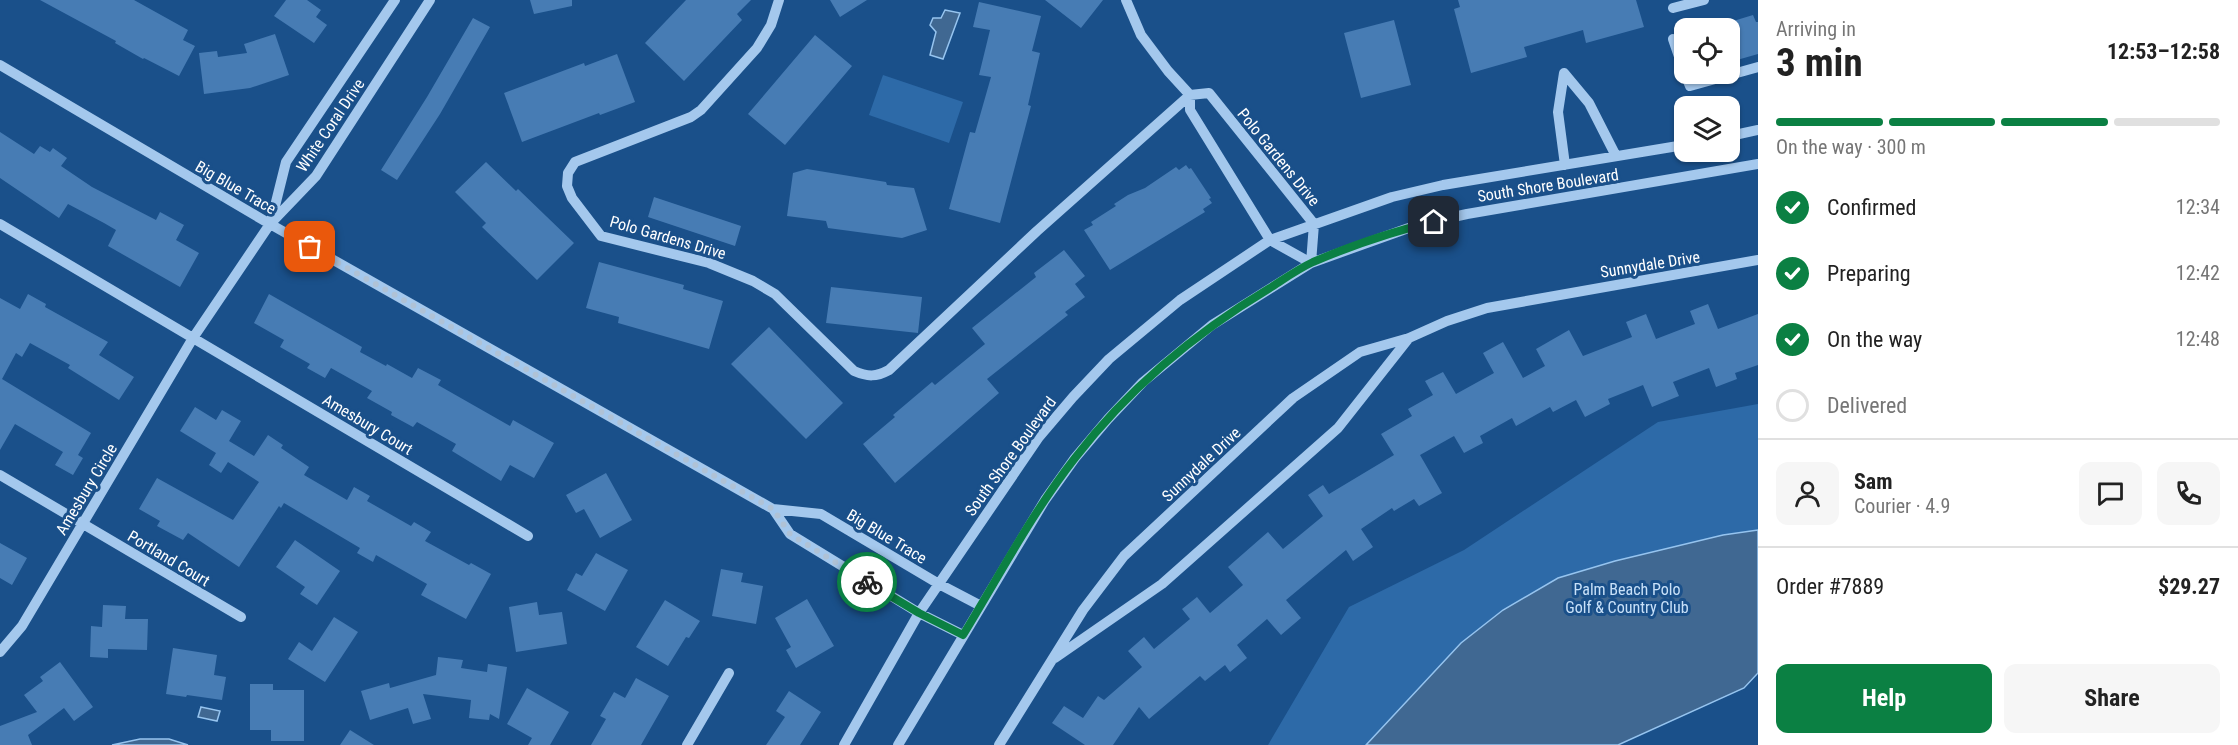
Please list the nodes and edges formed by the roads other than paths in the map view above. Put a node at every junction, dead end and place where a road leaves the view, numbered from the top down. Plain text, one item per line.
1 (395, 0) edge
2 (430, 0) edge
3 (779, 0) edge
4 (1126, 0) edge
5 (1704, 0) edge
6 (1673, 8) dead end
7 (0, 65) edge
8 (1758, 67) edge
9 (1740, 72) edge
10 (1190, 95) junction
11 (1758, 130) edge
12 (1740, 134) edge
13 (1674, 147) edge
14 (1616, 156) junction
15 (1758, 164) edge
16 (1565, 165) junction
17 (0, 224) edge
18 (270, 224) junction
19 (1314, 224) junction
20 (1270, 240) junction
21 (1758, 260) edge
22 (1311, 263) junction
23 (193, 338) junction
24 (1409, 338) junction
25 (0, 475) edge
26 (773, 509) junction
27 (83, 524) junction
28 (528, 536) dead end
29 (939, 584) junction
30 (981, 606) junction
31 (919, 613) junction
32 (241, 617) dead end
33 (963, 635) junction
34 (0, 652) edge
35 (1053, 660) junction
36 (729, 673) dead end
37 (687, 745) edge
38 (844, 745) edge
39 (898, 745) edge
40 (999, 745) edge

1 - 18 street, White Coral Drive
2 - 18 street, White Coral Drive
3 - 10 street, Polo Gardens Drive
4 - 10 street
5 - 6 street
7 - 18 street, Big Blue Trace
8 - 9 street
10 - 19 street, Polo Gardens Drive
10 - 20 street
11 - 12 street
13 - 14 street, South Shore Boulevard
14 - 16 street, South Shore Boulevard
14 - 16 street
15 - 22 street, South Shore Boulevard
16 - 19 street, South Shore Boulevard
17 - 23 street
18 - 23 street, Amesbury Circle
18 - 26 street, Big Blue Trace
19 - 20 street, South Shore Boulevard
19 - 22 street, Polo Gardens Drive
20 - 22 street
20 - 29 street, South Shore Boulevard
21 - 24 street, Sunnydale Drive
22 - 30 street, South Shore Boulevard
23 - 27 street, Amesbury Circle
23 - 28 street, Amesbury Court
24 - 35 street, Sunnydale Drive
24 - 35 street, Sunnydale Drive
25 - 27 street, Portland Court
26 - 29 street, Big Blue Trace
26 - 31 street, Big Blue Trace
27 - 32 street, Portland Court
27 - 34 street, Amesbury Circle
29 - 30 street, Big Blue Trace
29 - 31 street, South Shore Boulevard
30 - 33 street, South Shore Boulevard
31 - 33 street, Big Blue Trace
31 - 38 street, South Shore Boulevard
33 - 39 street, South Shore Boulevard
35 - 40 street, Sunnydale Drive
36 - 37 street

